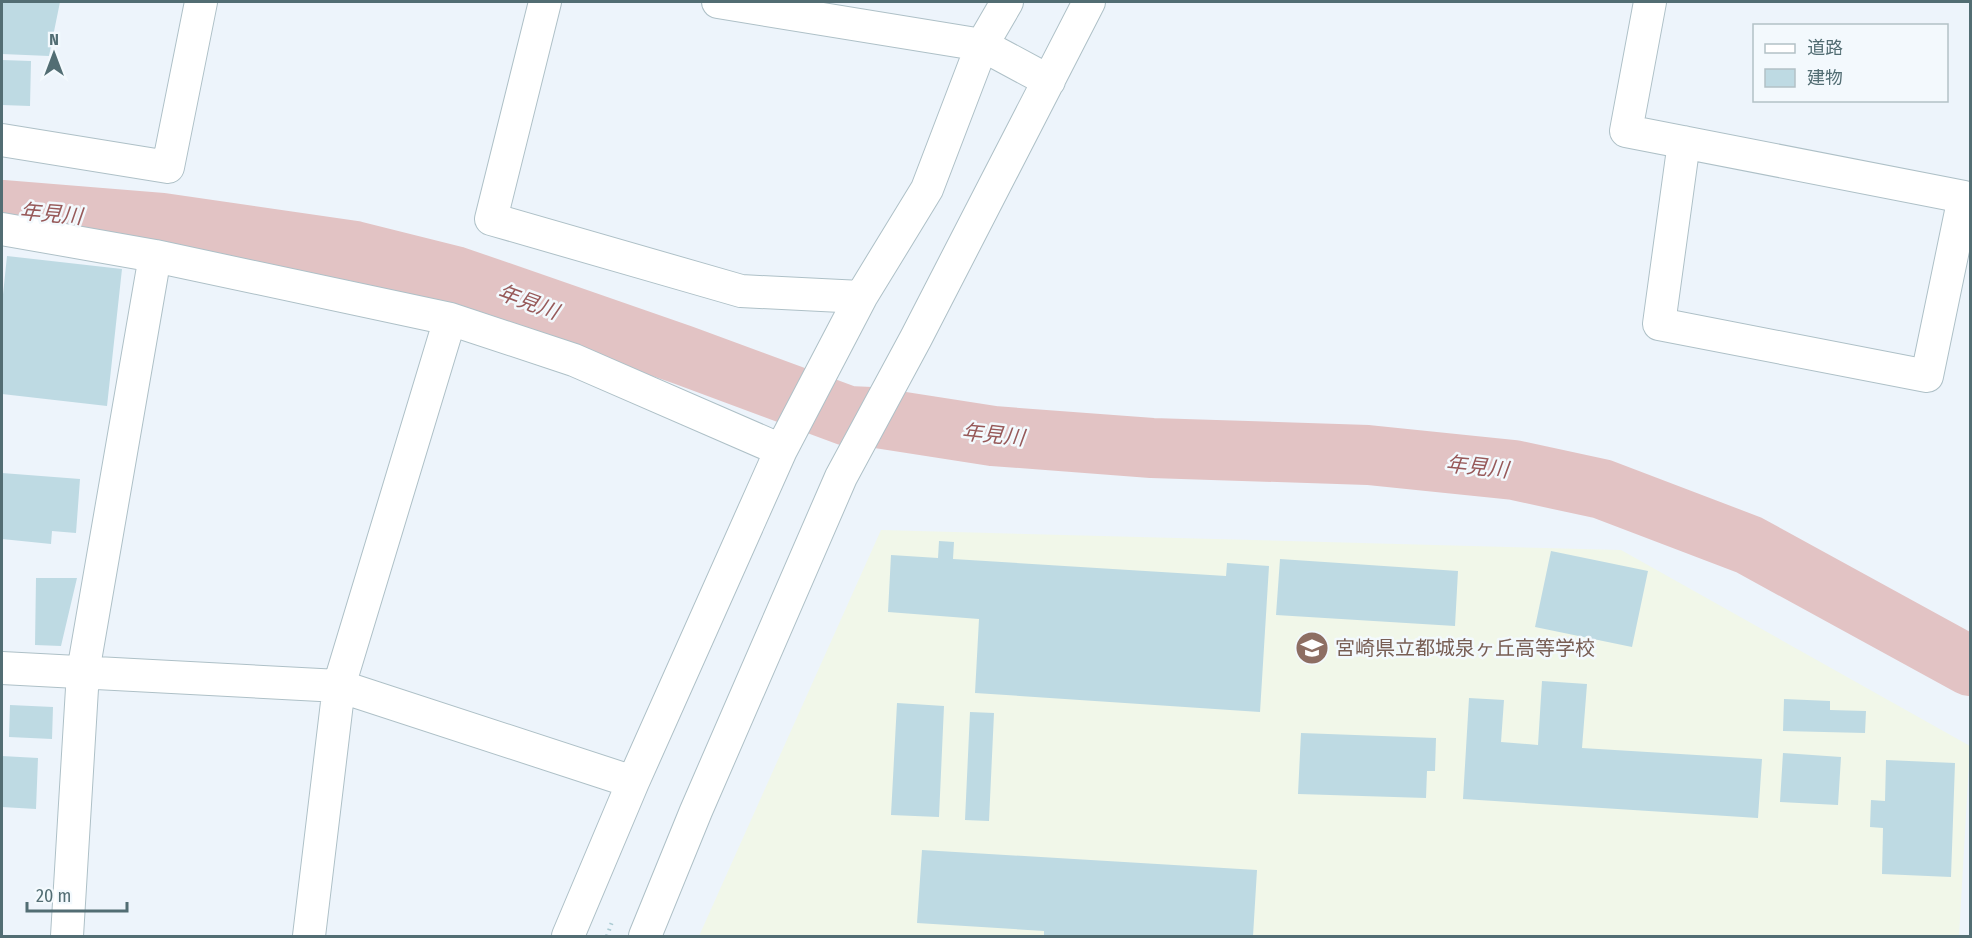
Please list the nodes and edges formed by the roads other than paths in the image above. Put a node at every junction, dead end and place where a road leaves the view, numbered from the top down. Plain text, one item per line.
1 (201, 2) edge
2 (545, 2) edge
3 (718, 2) edge
4 (987, 2) edge
5 (1007, 2) edge
6 (1089, 2) edge
7 (1650, 2) edge
8 (982, 45) junction
9 (1049, 81) junction
10 (2, 141) edge
11 (1684, 142) junction
12 (2, 229) edge
13 (155, 256) junction
14 (858, 303) junction
15 (450, 319) junction
16 (781, 450) junction
17 (2, 668) edge
18 (83, 672) junction
19 (339, 686) junction
20 (633, 782) junction
21 (67, 936) edge
22 (309, 936) edge
23 (568, 936) edge
24 (645, 936) edge

1 - 10 street
2 - 14 street
3 - 8 street
4 - 8 street
5 - 8 street
6 - 9 street
7 - 11 street
8 - 9 street
8 - 14 street
9 - 24 street
11 - 11 street
12 - 13 street
13 - 15 street
13 - 18 street
14 - 16 street
15 - 16 street
15 - 19 street
16 - 20 street
17 - 18 street
18 - 19 street
18 - 21 street
19 - 20 street
19 - 22 street
20 - 23 street

